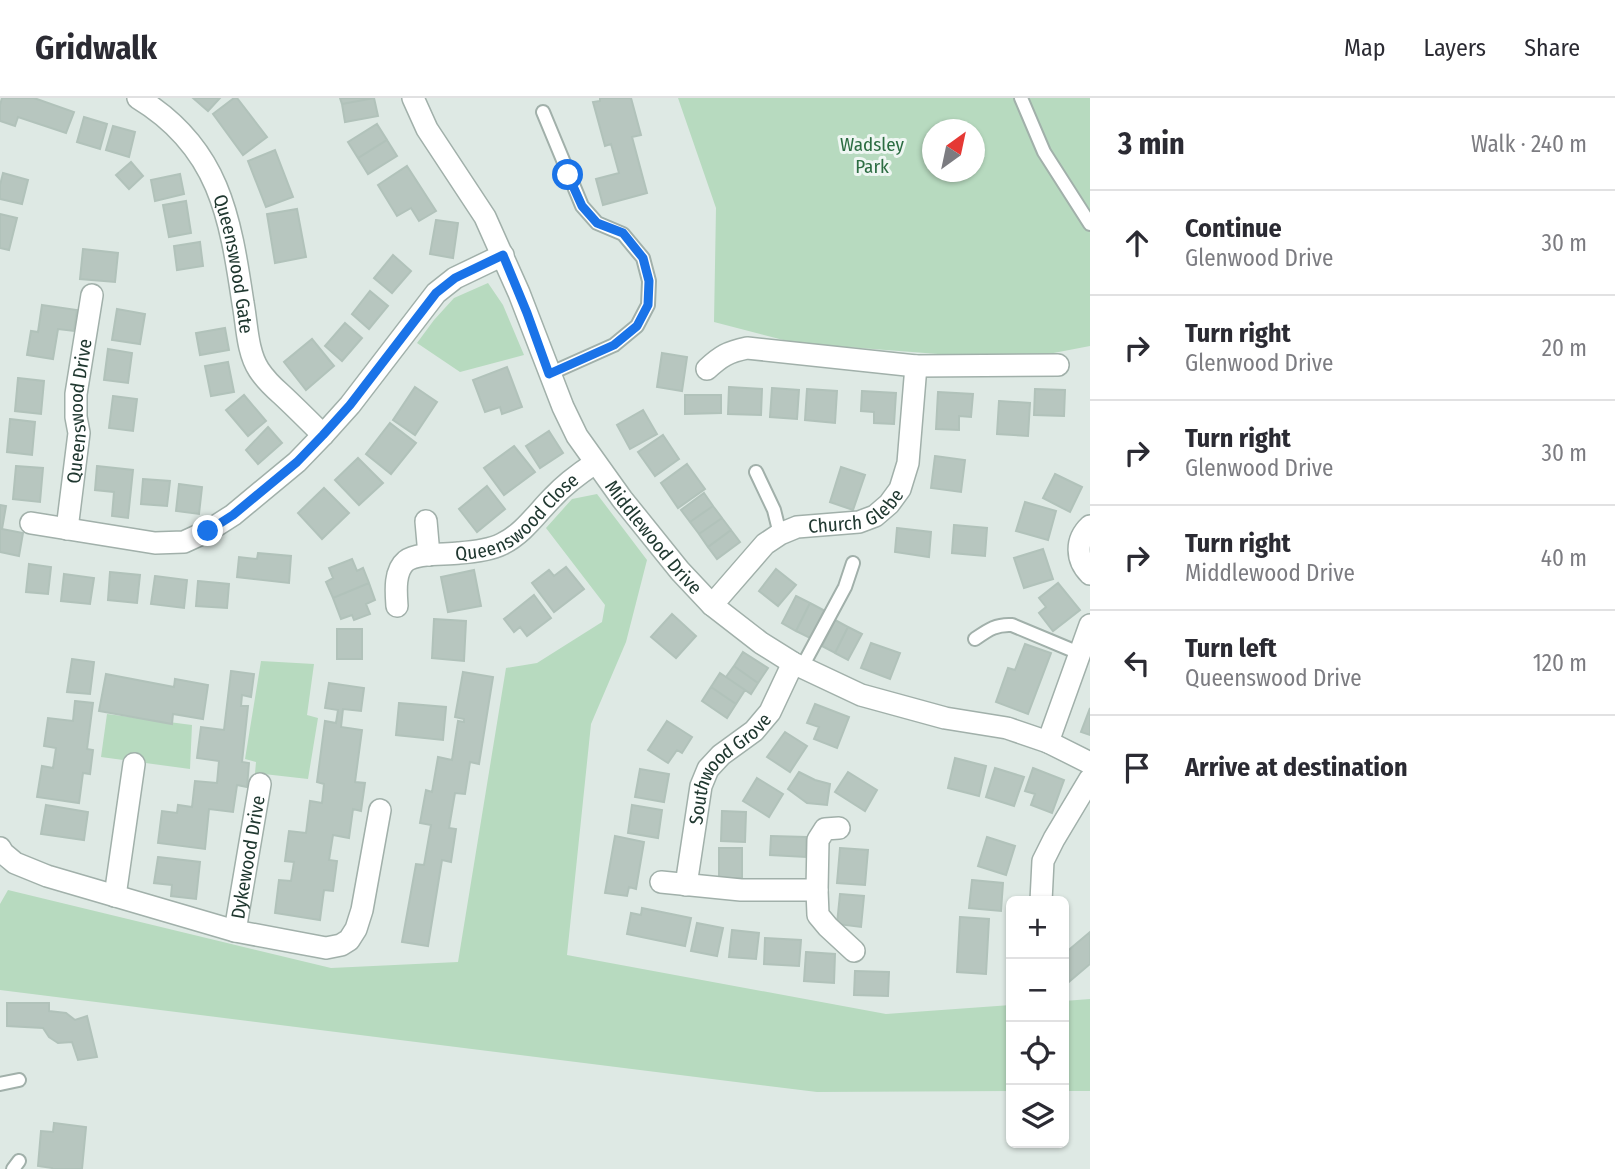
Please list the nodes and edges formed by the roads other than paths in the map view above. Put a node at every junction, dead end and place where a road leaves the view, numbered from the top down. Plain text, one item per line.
1 (138, 98) edge
2 (413, 98) edge
3 (1021, 98) edge
4 (543, 112) dead end
5 (1090, 224) edge
6 (503, 255) junction
7 (92, 295) dead end
8 (1058, 365) dead end
9 (916, 366) junction
10 (707, 369) dead end
11 (549, 374) junction
12 (323, 435) junction
13 (595, 463) junction
14 (756, 472) dead end
15 (426, 521) dead end
16 (31, 523) dead end
17 (1090, 526) edge
18 (67, 529) junction
19 (780, 534) junction
20 (429, 555) junction
21 (853, 563) dead end
22 (1090, 574) edge
23 (712, 605) junction
24 (397, 606) dead end
25 (1090, 625) edge
26 (975, 639) dead end
27 (1079, 653) junction
28 (798, 665) junction
29 (1048, 742) junction
30 (1090, 762) edge
31 (134, 764) dead end
32 (1090, 779) edge
33 (260, 784) dead end
34 (380, 810) dead end
35 (839, 828) dead end
36 (0, 848) edge
37 (661, 882) dead end
38 (686, 885) junction
39 (817, 890) junction
40 (115, 896) junction
41 (1041, 896) edge
42 (235, 931) junction
43 (854, 951) dead end
44 (19, 1080) dead end
45 (0, 1084) edge

1 - 12 street, Queenswood Gate
2 - 6 street, Middlewood Drive
3 - 5 lane
4 - 11 lane
6 - 11 street, Middlewood Drive
6 - 12 street
7 - 18 street, Queenswood Drive
8 - 9 street
9 - 10 street
9 - 19 street, Church Glebe
11 - 13 street, Middlewood Drive
12 - 18 street
13 - 20 street, Queenswood Close
13 - 23 street, Middlewood Drive
14 - 19 lane
15 - 20 street, Queenswood Close
16 - 18 street
17 - 22 street
19 - 23 street, Church Glebe
20 - 24 street, Queenswood Close
21 - 28 lane
23 - 28 street, Middlewood Drive
25 - 27 street
26 - 27 lane
27 - 29 street
28 - 29 street, Middlewood Drive
28 - 38 street, Southwood Grove
29 - 30 street, Middlewood Drive
31 - 40 street
32 - 41 street
33 - 42 street, Dykewood Drive
34 - 42 street, Dykewood Drive
35 - 39 street
36 - 40 street, Dykewood Drive
37 - 38 street
38 - 39 street
39 - 43 street
40 - 42 street, Dykewood Drive
44 - 45 lane

